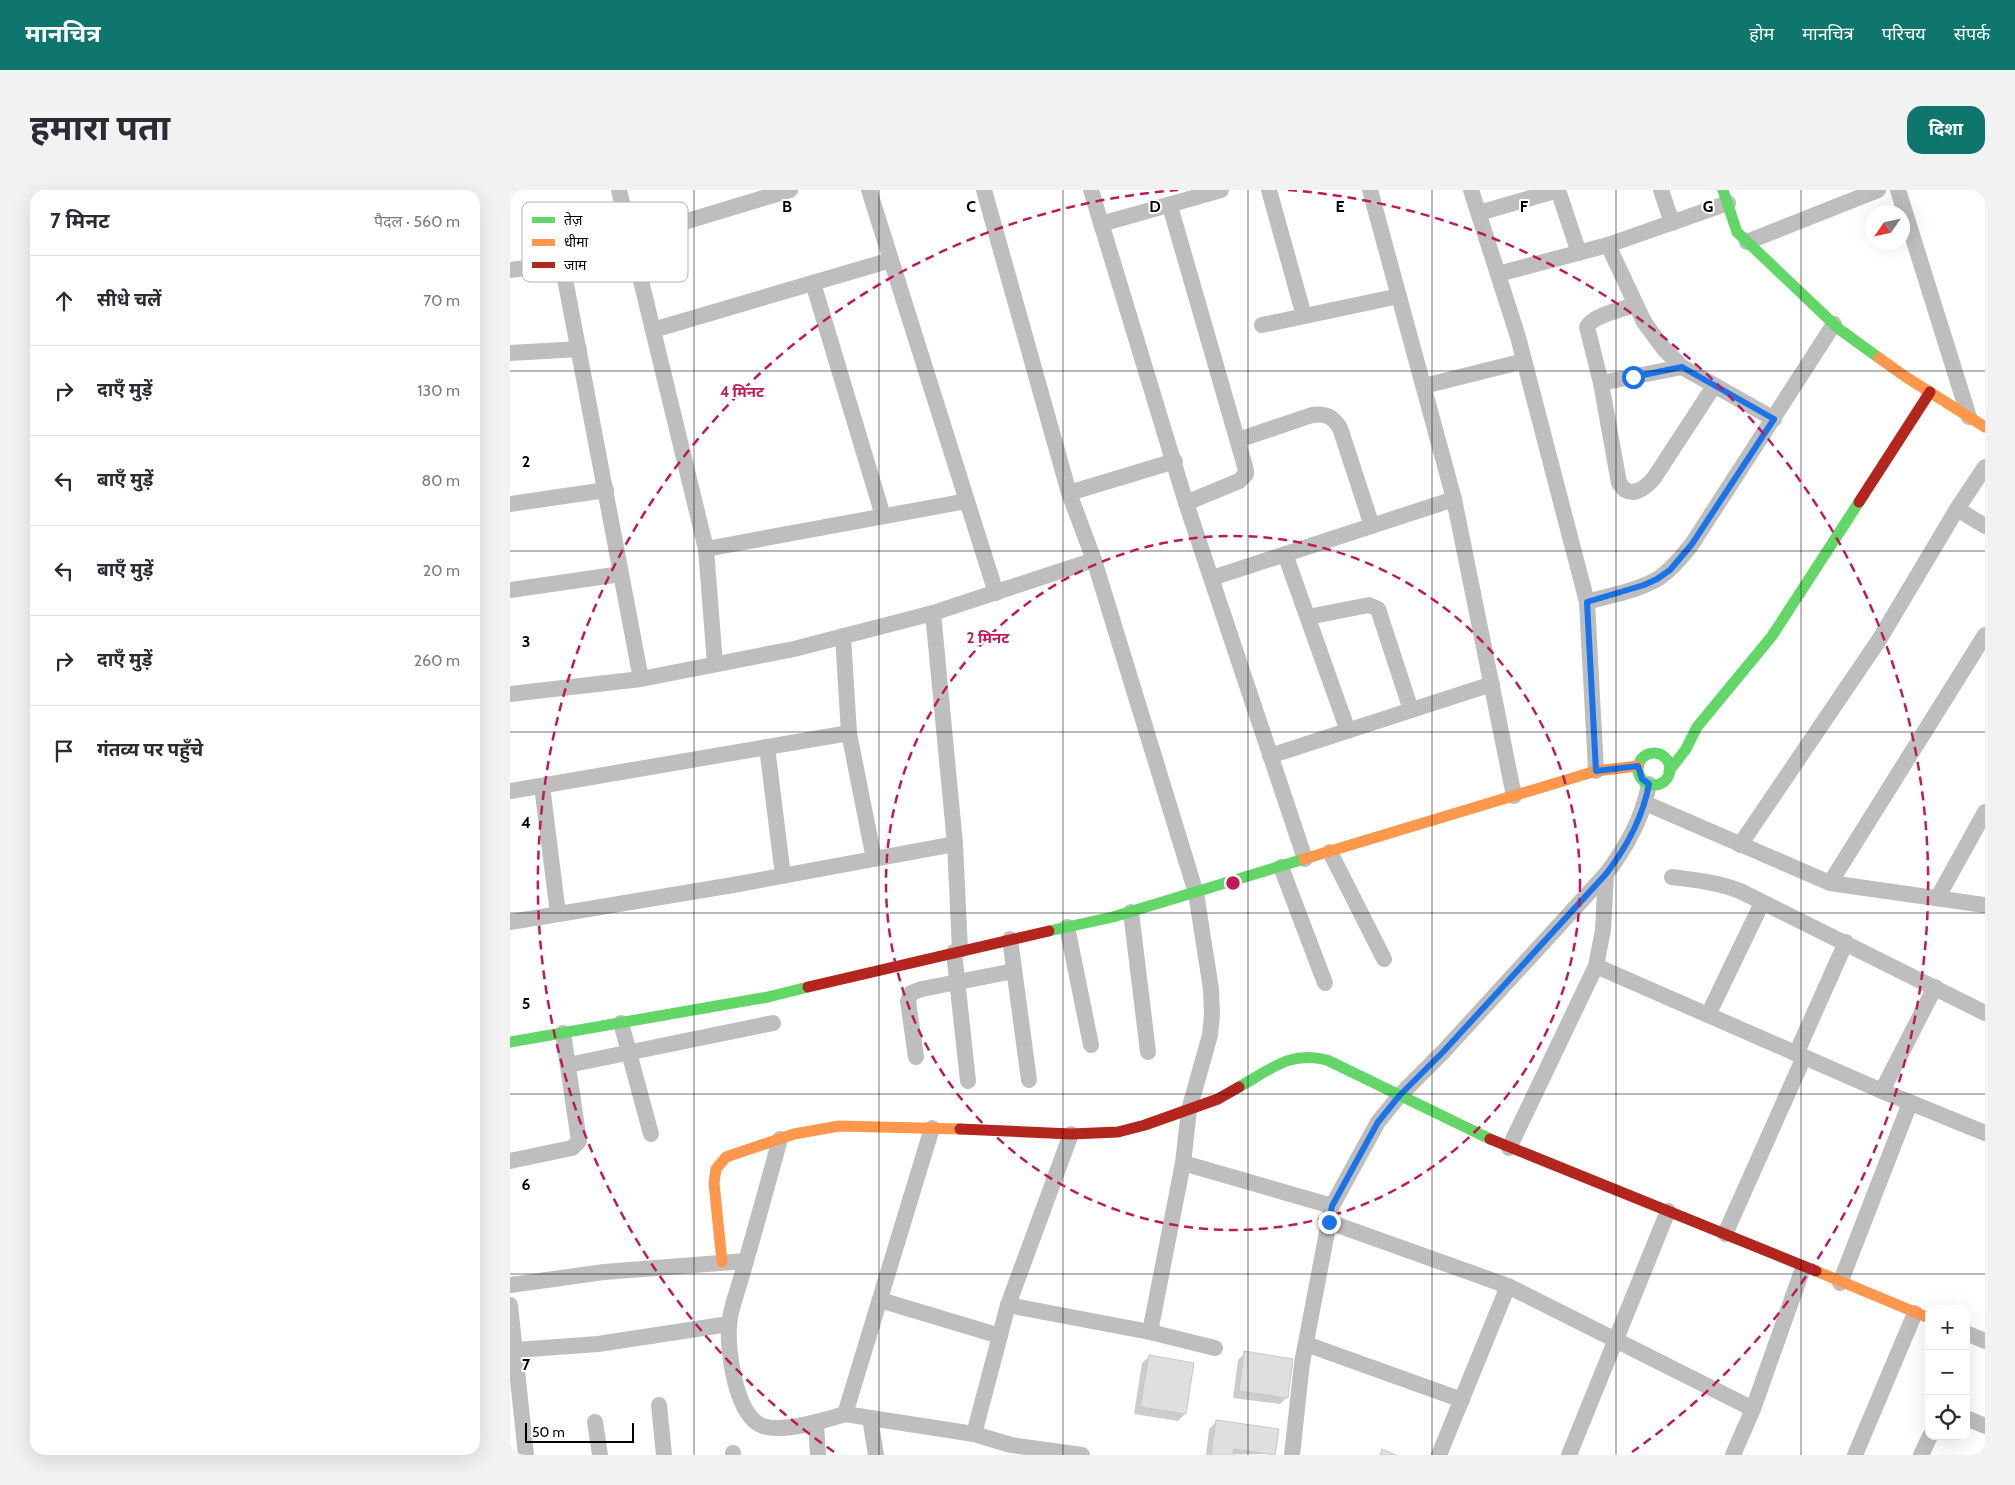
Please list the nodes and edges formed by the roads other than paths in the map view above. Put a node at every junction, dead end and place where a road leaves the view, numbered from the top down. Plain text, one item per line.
1 (790, 190) edge
2 (868, 190) edge
3 (984, 190) edge
4 (1091, 190) edge
5 (1221, 190) edge
6 (1269, 190) edge
7 (1370, 190) edge
8 (1471, 190) edge
9 (1558, 190) edge
10 (1661, 190) edge
11 (1898, 190) edge
12 (1873, 191) edge
13 (1726, 196) edge
14 (1170, 206) junction
15 (1479, 213) junction
16 (688, 221) edge
17 (1672, 223) junction
18 (1101, 224) junction
19 (1747, 242) junction
20 (1608, 246) junction
21 (1578, 253) junction
22 (891, 260) junction
23 (1498, 274) junction
24 (566, 282) edge
25 (642, 282) edge
26 (813, 283) junction
27 (1399, 296) junction
28 (1636, 304) junction
29 (1304, 316) junction
30 (1834, 324) junction
31 (1262, 325) dead end
32 (653, 330) junction
33 (579, 349) junction
34 (510, 353) edge
35 (1524, 361) junction
36 (1682, 367) junction
37 (1601, 383) junction
38 (1424, 386) junction
39 (1714, 386) junction
40 (1930, 392) junction
41 (1969, 417) junction
42 (1774, 419) junction
43 (1985, 427) edge
44 (1238, 440) junction
45 (1175, 461) junction
46 (1985, 467) edge
47 (606, 490) junction
48 (1069, 493) junction
49 (1454, 499) junction
50 (967, 501) junction
51 (1186, 503) junction
52 (510, 504) edge
53 (1957, 509) junction
54 (883, 516) junction
55 (1372, 526) junction
56 (1985, 526) edge
57 (706, 549) junction
58 (1285, 554) junction
59 (1094, 560) junction
60 (622, 574) junction
61 (1212, 578) junction
62 (510, 590) edge
63 (996, 593) junction
64 (1587, 602) junction
65 (933, 613) junction
66 (1308, 617) junction
67 (1985, 635) edge
68 (843, 636) junction
69 (1979, 660) edge
70 (715, 664) junction
71 (641, 679) junction
72 (1492, 684) junction
73 (510, 694) edge
74 (1411, 710) junction
75 (1697, 727) junction
76 (1348, 731) junction
77 (849, 733) junction
78 (1682, 734) dead end
79 (1668, 743) dead end
80 (767, 747) junction
81 (1653, 753) junction
82 (1270, 756) junction
83 (1638, 766) junction
84 (1596, 771) junction
85 (1669, 771) junction
86 (1649, 784) junction
87 (542, 786) junction
88 (510, 791) edge
89 (1514, 796) junction
90 (1645, 803) junction
91 (1985, 812) edge
92 (955, 844) junction
93 (1740, 845) junction
94 (1330, 852) junction
95 (874, 860) junction
96 (1305, 860) junction
97 (1281, 867) junction
98 (1606, 874) junction
99 (784, 876) junction
100 (1672, 877) dead end
101 (1830, 883) junction
102 (1196, 893) junction
103 (1938, 897) junction
104 (1762, 903) junction
105 (1985, 905) edge
106 (1131, 912) junction
107 (558, 914) junction
108 (510, 922) edge
109 (1067, 927) junction
110 (1010, 940) junction
111 (1846, 942) junction
112 (957, 951) junction
113 (1384, 959) dead end
114 (1596, 966) junction
115 (1014, 972) junction
116 (957, 982) junction
117 (1325, 983) dead end
118 (1935, 987) junction
119 (1985, 1012) edge
120 (1708, 1015) junction
121 (621, 1023) junction
122 (774, 1023) dead end
123 (563, 1033) junction
124 (510, 1042) edge
125 (1091, 1045) dead end
126 (628, 1052) junction
127 (1148, 1052) dead end
128 (1800, 1055) junction
129 (916, 1057) dead end
130 (568, 1065) junction
131 (1029, 1080) dead end
132 (968, 1081) dead end
133 (1882, 1091) junction
134 (1400, 1095) junction
135 (1910, 1102) junction
136 (1189, 1110) junction
137 (932, 1128) junction
138 (1984, 1131) edge
139 (651, 1134) dead end
140 (1071, 1134) junction
141 (780, 1139) junction
142 (1509, 1148) junction
143 (510, 1161) edge
144 (1183, 1163) junction
145 (1668, 1211) junction
146 (1331, 1214) junction
147 (1725, 1234) junction
148 (746, 1260) junction
149 (722, 1262) junction
150 (1803, 1268) junction
151 (1840, 1283) junction
152 (510, 1285) edge
153 (1508, 1286) junction
154 (880, 1300) junction
155 (510, 1305) edge
156 (1008, 1305) junction
157 (1922, 1316) edge
158 (729, 1324) junction
159 (1150, 1332) junction
160 (1970, 1335) edge
161 (1000, 1336) junction
162 (1616, 1340) junction
163 (1985, 1341) edge
164 (1306, 1344) junction
165 (1215, 1348) dead end
166 (514, 1358) edge
167 (1462, 1400) junction
168 (659, 1405) dead end
169 (1753, 1409) junction
170 (845, 1414) junction
171 (870, 1418) junction
172 (1970, 1420) edge
173 (595, 1422) dead end
174 (816, 1423) junction
175 (1985, 1426) edge
176 (517, 1429) edge
177 (974, 1434) junction
178 (1928, 1440) edge
179 (1010, 1450) edge
180 (526, 1455) edge
181 (600, 1455) edge
182 (664, 1455) edge
183 (818, 1455) edge
184 (876, 1455) edge
185 (1082, 1455) edge
186 (1292, 1455) edge
187 (1439, 1455) edge
188 (1569, 1455) edge
189 (1733, 1455) edge
190 (1855, 1455) edge
191 (1921, 1455) edge

1 - 16 street
2 - 22 street
3 - 48 street
4 - 18 street
5 - 14 street
6 - 29 street
7 - 27 street
8 - 15 street
9 - 15 street
9 - 21 street
10 - 17 street
11 - 41 street
12 - 19 street
13 - 17 street
13 - 19 street
14 - 18 street
14 - 44 street
15 - 23 street
17 - 20 street
18 - 45 street
19 - 30 street
20 - 21 street
20 - 28 street
21 - 23 street
22 - 26 street
22 - 50 street
23 - 35 street
24 - 33 street
25 - 32 street
26 - 32 street
26 - 54 street
27 - 29 street
27 - 38 street
28 - 36 street
28 - 37 street
29 - 31 street
30 - 40 street
30 - 42 street
32 - 57 street
33 - 34 street
33 - 47 street
35 - 38 street
35 - 64 street
36 - 37 street
36 - 39 street
37 - 39 street
38 - 49 street
39 - 42 street
40 - 41 street
40 - 75 street
41 - 43 street
42 - 64 street
44 - 51 street
44 - 55 street
45 - 48 street
45 - 51 street
46 - 53 street
47 - 52 street
47 - 60 street
48 - 59 street
49 - 55 street
49 - 72 street
50 - 54 street
50 - 63 street
51 - 61 street
53 - 56 street
53 - 93 street
54 - 57 street
55 - 58 street
57 - 70 street
58 - 61 street
58 - 66 street
59 - 63 street
59 - 102 street
60 - 62 street
60 - 71 street
61 - 82 street
63 - 65 street
64 - 84 street
65 - 68 street
65 - 92 street
66 - 74 street
66 - 76 street
67 - 69 street
68 - 70 street
68 - 77 street
69 - 101 street
70 - 71 street
71 - 73 street
72 - 74 street
72 - 89 street
74 - 76 street
75 - 78 street
75 - 85 street
76 - 82 street
77 - 80 street
77 - 95 street
79 - 81 street
80 - 87 street
80 - 99 street
81 - 83 street
81 - 85 street
82 - 96 street
83 - 84 street
83 - 86 street
84 - 89 street
85 - 86 street
86 - 90 street
87 - 88 street
87 - 107 street
89 - 94 street
90 - 93 street
90 - 98 street
91 - 103 street
92 - 95 street
92 - 112 street
93 - 101 street
94 - 96 street
94 - 113 street
95 - 99 street
96 - 97 street
97 - 102 street
97 - 117 street
98 - 114 street
98 - 134 street
99 - 107 street
100 - 104 street
101 - 103 street
102 - 106 street
102 - 136 street
103 - 105 street
104 - 111 street
104 - 120 street
106 - 109 street
106 - 127 street
107 - 108 street
109 - 110 street
109 - 125 street
110 - 112 street
110 - 115 street
111 - 118 street
111 - 128 street
112 - 116 street
112 - 121 street
114 - 120 street
114 - 142 street
115 - 116 street
115 - 131 street
116 - 129 street
116 - 132 street
118 - 119 street
118 - 133 street
120 - 128 street
121 - 123 street
121 - 126 street
122 - 126 street
123 - 124 street
123 - 130 street
126 - 130 street
126 - 139 street
128 - 133 street
128 - 147 street
130 - 143 street
133 - 135 street
134 - 136 street
134 - 142 street
134 - 146 street
135 - 138 street
135 - 151 street
136 - 140 street
136 - 144 street
137 - 140 street
137 - 141 street
137 - 154 street
140 - 156 street
141 - 148 street
141 - 149 street
142 - 145 street
144 - 146 street
144 - 159 street
145 - 147 street
145 - 162 street
146 - 153 street
146 - 164 street
147 - 150 street
148 - 149 street
148 - 158 street
149 - 152 street
150 - 151 street
150 - 169 street
151 - 157 street
153 - 162 street
153 - 167 street
154 - 161 street
154 - 170 street
155 - 166 street
156 - 159 street
156 - 161 street
157 - 190 street
158 - 166 street
158 - 174 street
159 - 165 street
160 - 163 street
161 - 177 street
162 - 169 street
162 - 188 street
164 - 167 street
164 - 186 street
166 - 176 street
167 - 187 street
168 - 182 street
169 - 189 street
170 - 171 street
170 - 174 street
171 - 177 street
171 - 184 street
172 - 175 street
173 - 181 street
174 - 183 street
176 - 180 street
177 - 179 street
178 - 191 street
179 - 185 street

